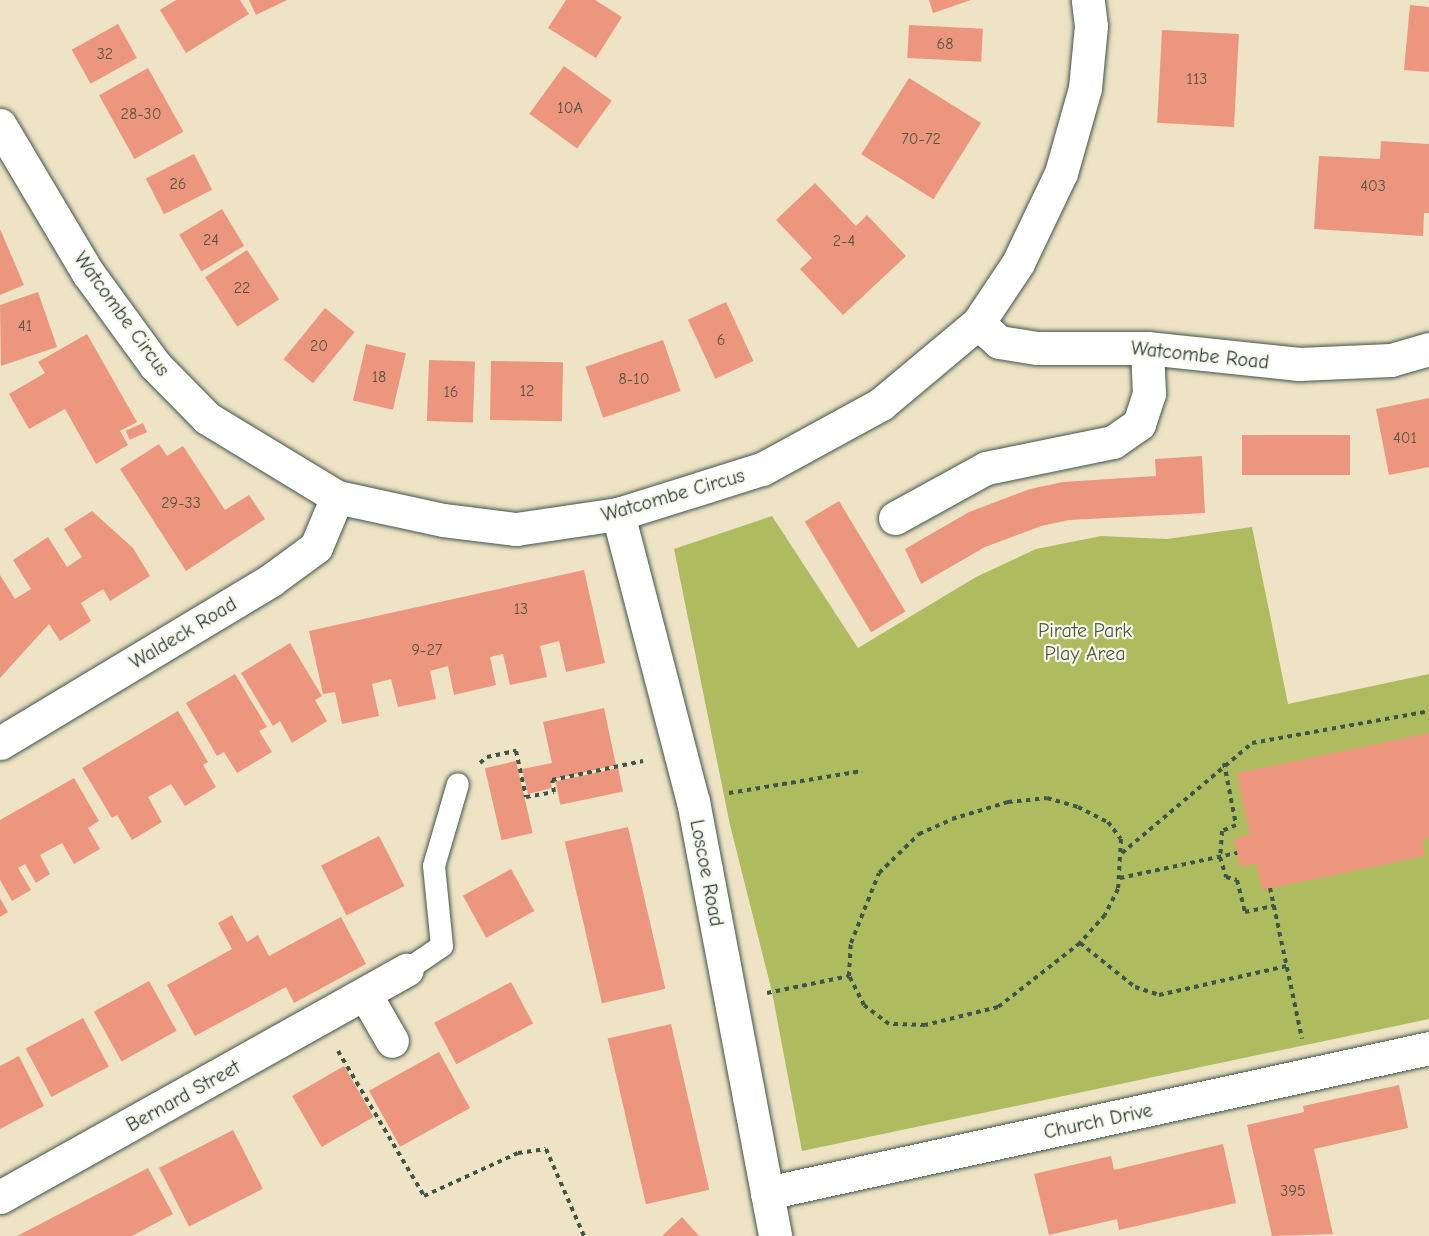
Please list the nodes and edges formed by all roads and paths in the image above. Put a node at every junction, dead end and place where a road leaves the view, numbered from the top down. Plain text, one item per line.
1 (1088, 0) edge
2 (2, 128) edge
3 (978, 323) junction
4 (1147, 348) junction
5 (1429, 349) edge
6 (337, 497) junction
7 (618, 514) junction
8 (895, 518) dead end
9 (1429, 711) edge
10 (0, 743) edge
11 (681, 753) junction
12 (1224, 763) junction
13 (862, 771) dead end
14 (458, 784) joint
15 (693, 801) junction
16 (1122, 854) junction
17 (1237, 854) dead end
18 (1220, 857) junction
19 (1120, 878) junction
20 (1270, 888) dead end
21 (1274, 906) junction
22 (1080, 943) junction
23 (1287, 966) junction
24 (407, 970) joint
25 (849, 976) junction
26 (365, 994) junction
27 (731, 1001) junction
28 (319, 1020) junction
29 (1301, 1034) dead end
30 (392, 1041) dead end
31 (1429, 1048) edge
32 (767, 1193) junction
33 (0, 1197) edge
34 (584, 1236) edge
35 (776, 1236) edge

1 - 3 street, Watcombe Circus
2 - 6 street, Watcombe Circus
3 - 4 street, Watcombe Road
3 - 7 street, Watcombe Circus
4 - 5 street, Watcombe Road
4 - 8 street
6 - 7 street, Watcombe Circus
6 - 10 street, Waldeck Road
7 - 11 street, Loscoe Road
9 - 12 path
11 - 14 path
11 - 15 street, Loscoe Road
12 - 16 path
12 - 18 path
13 - 15 path
14 - 24 lane
15 - 27 street, Loscoe Road
16 - 19 path
16 - 25 path
17 - 18 path
18 - 19 path
18 - 21 path
19 - 22 path
20 - 21 path
21 - 23 path
22 - 23 path
22 - 25 path
23 - 29 path
24 - 26 street, Bernard Street
25 - 27 path
26 - 28 street, Bernard Street
26 - 30 street
27 - 32 street, Loscoe Road
28 - 33 street, Bernard Street
28 - 34 path
31 - 32 street, Church Drive
32 - 35 street, Loscoe Road

